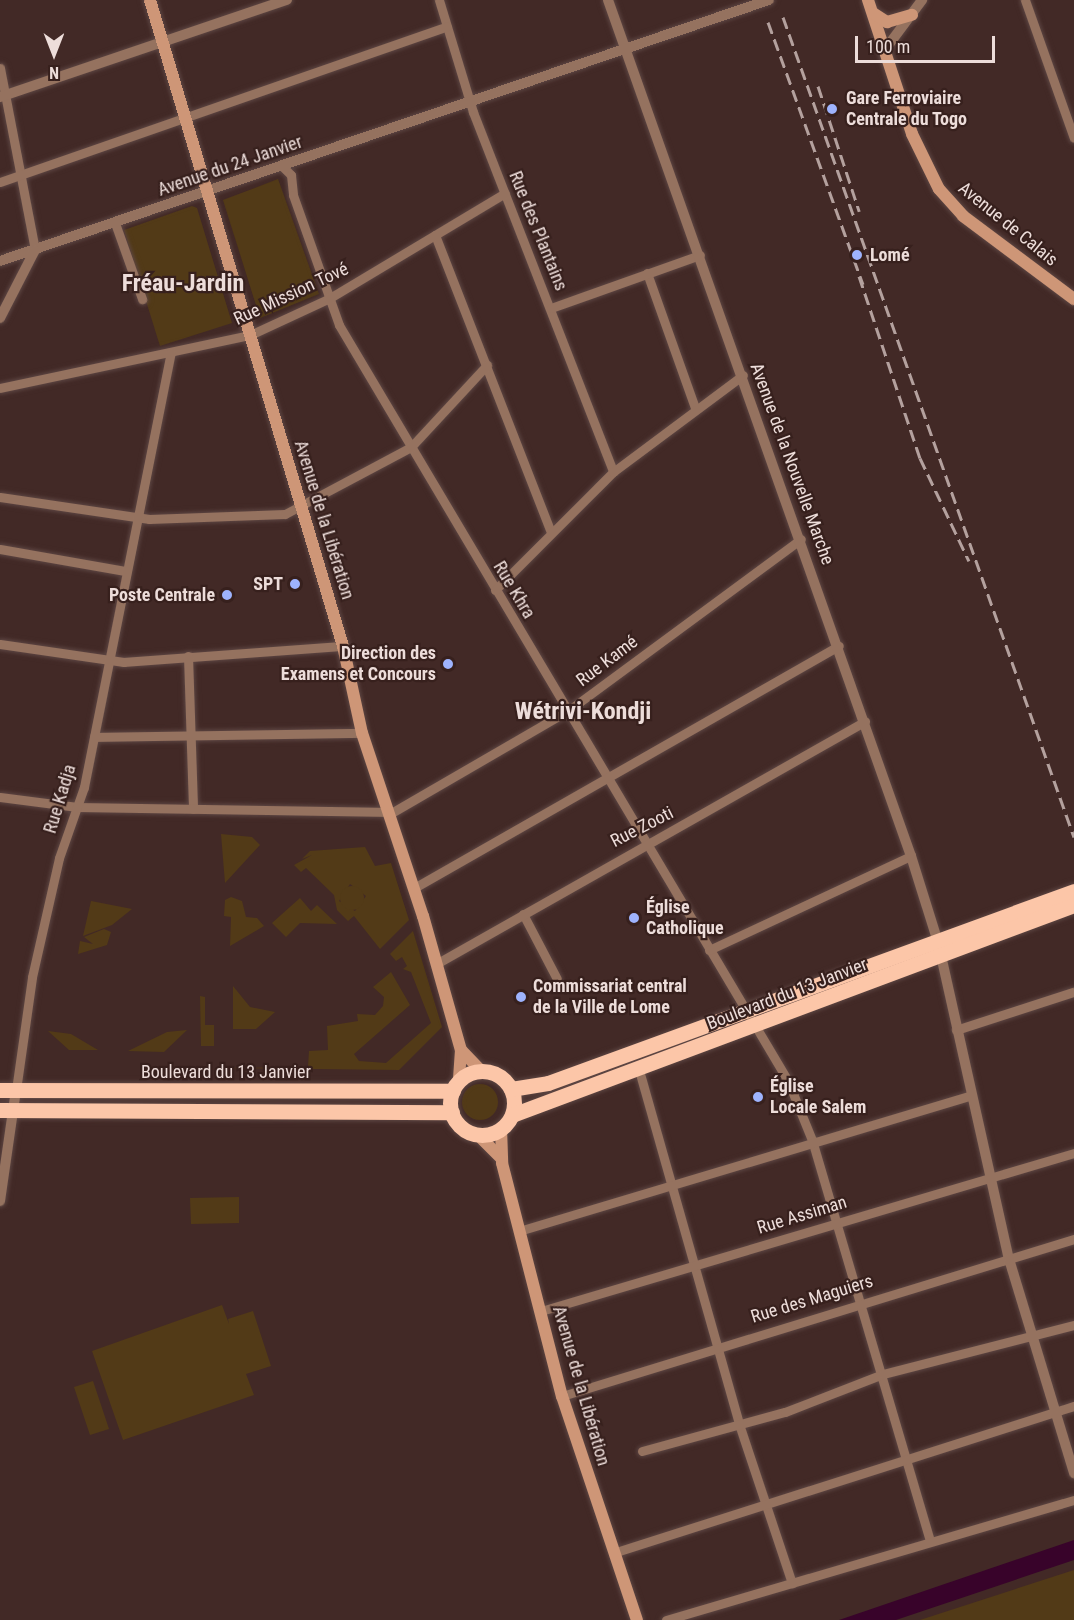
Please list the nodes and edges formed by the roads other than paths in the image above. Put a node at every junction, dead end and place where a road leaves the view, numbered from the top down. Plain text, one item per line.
1 (150, 0) edge
2 (287, 0) edge
3 (439, 0) edge
4 (608, 0) edge
5 (769, 0) edge
6 (922, 0) edge
7 (1025, 0) edge
8 (870, 6) edge
9 (912, 15) junction
10 (447, 26) junction
11 (163, 42) junction
12 (627, 49) junction
13 (884, 51) junction
14 (0, 68) edge
15 (3, 96) edge
16 (471, 102) junction
17 (187, 117) junction
18 (1074, 138) edge
19 (282, 166) junction
20 (18, 177) junction
21 (0, 182) edge
22 (209, 190) junction
23 (505, 193) junction
24 (116, 223) junction
25 (435, 235) junction
26 (35, 250) junction
27 (700, 255) junction
28 (0, 261) edge
29 (647, 273) junction
30 (142, 299) dead end
31 (328, 299) junction
32 (1074, 299) edge
33 (551, 308) junction
34 (0, 318) edge
35 (250, 335) junction
36 (171, 353) junction
37 (487, 365) junction
38 (743, 375) junction
39 (0, 388) edge
40 (694, 408) junction
41 (411, 447) junction
42 (613, 472) junction
43 (0, 497) edge
44 (302, 504) junction
45 (136, 518) junction
46 (551, 532) junction
47 (801, 539) junction
48 (0, 549) edge
49 (125, 571) junction
50 (495, 590) junction
51 (0, 644) edge
52 (343, 646) junction
53 (839, 646) junction
54 (188, 656) junction
55 (109, 662) junction
56 (569, 710) junction
57 (865, 721) junction
58 (362, 733) junction
59 (188, 734) junction
60 (94, 737) junction
61 (608, 777) junction
62 (0, 797) edge
63 (77, 807) junction
64 (193, 809) junction
65 (393, 812) junction
66 (646, 844) junction
67 (911, 856) junction
68 (414, 888) junction
69 (1074, 891) edge
70 (1074, 905) edge
71 (523, 914) junction
72 (938, 942) junction
73 (709, 950) junction
74 (941, 959) junction
75 (436, 964) junction
76 (557, 979) dead end
77 (1073, 992) edge
78 (750, 1019) junction
79 (956, 1030) junction
80 (461, 1050) junction
81 (639, 1070) junction
82 (482, 1071) junction
83 (456, 1087) junction
84 (511, 1089) junction
85 (0, 1090) edge
86 (16, 1090) junction
87 (269, 1091) junction
88 (970, 1096) junction
89 (7, 1111) edge
90 (269, 1111) junction
91 (452, 1112) junction
92 (512, 1115) junction
93 (501, 1128) junction
94 (477, 1134) junction
95 (812, 1140) junction
96 (1074, 1153) edge
97 (501, 1158) junction
98 (990, 1180) junction
99 (673, 1183) junction
100 (0, 1201) edge
101 (836, 1221) junction
102 (519, 1231) junction
103 (1074, 1239) edge
104 (1009, 1260) junction
105 (698, 1264) junction
106 (862, 1301) junction
107 (541, 1311) junction
108 (1074, 1325) edge
109 (1035, 1336) junction
110 (717, 1346) junction
111 (883, 1374) junction
112 (562, 1396) junction
113 (1074, 1406) edge
114 (1055, 1411) junction
115 (740, 1424) junction
116 (642, 1452) dead end
117 (906, 1457) junction
118 (1074, 1473) edge
119 (1074, 1500) edge
120 (766, 1502) junction
121 (930, 1541) junction
122 (613, 1553) junction
123 (792, 1582) junction
124 (637, 1620) edge
125 (666, 1620) edge

1 - 11 main road, Avenue de la Libération
2 - 11 street
3 - 10 street, Rue des Plantains
4 - 12 street, Avenue de la Nouvelle Marche
5 - 12 street
6 - 9 street
7 - 18 street
8 - 9 main road
8 - 13 main road, Avenue de Calais
9 - 13 street
10 - 16 street, Rue des Plantains
10 - 17 street
11 - 15 street
11 - 17 main road, Avenue de la Libération
12 - 16 street, Avenue du 24 Janvier
12 - 27 street, Avenue de la Nouvelle Marche
13 - 32 main road, Avenue de Calais
14 - 15 street
15 - 20 street
16 - 19 street, Avenue du 24 Janvier
16 - 23 street, Rue des Plantains
17 - 20 street
17 - 22 main road, Avenue de la Libération
19 - 22 street, Avenue du 24 Janvier
19 - 31 street, Rue Khra
20 - 21 street
20 - 26 street
22 - 24 street, Avenue du 24 Janvier
22 - 35 main road, Avenue de la Libération
23 - 25 street, Rue Mission Tové
23 - 33 street, Rue des Plantains
24 - 26 street, Avenue du 24 Janvier
24 - 30 street
25 - 31 street, Rue Mission Tové
25 - 37 street
26 - 28 street, Avenue du 24 Janvier
26 - 34 street
27 - 29 street
27 - 38 street, Avenue de la Nouvelle Marche
29 - 33 street
29 - 40 street
31 - 35 street, Rue Mission Tové
31 - 41 street, Rue Khra
33 - 42 street, Rue des Plantains
35 - 36 street, Rue Mission Tové
35 - 44 main road, Avenue de la Libération
36 - 39 street, Rue Mission Tové
36 - 45 street, Rue Kadja
37 - 41 street
37 - 46 street
38 - 40 street
38 - 47 street, Avenue de la Nouvelle Marche
40 - 42 street
41 - 44 street
41 - 50 street, Rue Khra
42 - 46 street
43 - 45 street
44 - 45 street
44 - 52 main road, Avenue de la Libération
45 - 49 street, Rue Kadja
46 - 50 street
47 - 53 street, Avenue de la Nouvelle Marche
47 - 56 street, Rue Kamé
48 - 49 street
49 - 55 street, Rue Kadja
50 - 56 street, Rue Khra
51 - 55 street
52 - 54 street
52 - 58 main road, Avenue de la Libération
53 - 57 street, Avenue de la Nouvelle Marche
53 - 61 street
54 - 55 street
54 - 59 street
55 - 60 street, Rue Kadja
56 - 61 street, Rue Khra
56 - 65 street, Rue Kamé
57 - 66 street, Rue Zooti
57 - 67 street, Avenue de la Nouvelle Marche
58 - 59 street
58 - 65 main road, Avenue de la Libération
59 - 60 street
59 - 64 street
60 - 63 street, Rue Kadja
61 - 66 street, Rue Khra
61 - 68 street
62 - 63 street
63 - 64 street
63 - 86 street, Rue Kadja
64 - 65 street
65 - 68 main road, Avenue de la Libération
66 - 71 street, Rue Zooti
66 - 73 street, Rue Khra
67 - 72 street, Avenue de la Nouvelle Marche
67 - 73 street
68 - 75 main road, Avenue de la Libération
69 - 72 highway, Boulevard du 13 Janvier
70 - 74 highway, Boulevard du 13 Janvier
71 - 75 street, Rue Zooti
71 - 76 street
72 - 74 street, Avenue de la Nouvelle Marche
72 - 78 highway, Boulevard du 13 Janvier
73 - 78 street, Rue Khra
74 - 78 highway, Boulevard du 13 Janvier
74 - 79 street, Avenue de la Nouvelle Marche
75 - 80 main road, Avenue de la Libération
77 - 79 street
78 - 81 highway, Boulevard du 13 Janvier
78 - 84 highway, Boulevard du 13 Janvier
78 - 95 street, Rue Khra
79 - 88 street, Avenue de la Nouvelle Marche
80 - 82 main road
80 - 83 main road
81 - 92 highway, Boulevard du 13 Janvier
81 - 99 street
82 - 83 highway
82 - 84 highway
83 - 87 highway, Boulevard du 13 Janvier
83 - 91 highway
84 - 92 highway
85 - 86 highway, Boulevard du 13 Janvier
86 - 87 highway, Boulevard du 13 Janvier
86 - 89 street
87 - 90 highway
88 - 95 street
88 - 98 street, Avenue de la Nouvelle Marche
89 - 90 highway
89 - 100 street
90 - 91 highway
91 - 94 highway
92 - 93 highway
93 - 94 highway
93 - 97 main road, Avenue de la Libération
94 - 97 main road
95 - 99 street
95 - 101 street, Rue Khra
96 - 98 street, Rue Assiman
97 - 102 main road, Avenue de la Libération
98 - 101 street, Rue Assiman
98 - 104 street, Avenue de la Nouvelle Marche
99 - 102 street
99 - 105 street
101 - 105 street, Rue Assiman
101 - 106 street, Rue Khra
102 - 107 main road, Avenue de la Libération
103 - 104 street, Rue des Maguiers
104 - 106 street, Rue des Maguiers
104 - 109 street, Avenue de la Nouvelle Marche
105 - 107 street, Rue Assiman
105 - 110 street
106 - 110 street, Rue des Maguiers
106 - 111 street, Rue Khra
107 - 112 main road, Avenue de la Libération
108 - 109 street
109 - 111 street
109 - 114 street, Avenue de la Nouvelle Marche
110 - 112 street, Rue des Maguiers
110 - 115 street
111 - 115 street
111 - 117 street, Rue Khra
112 - 122 main road, Avenue de la Libération
113 - 114 street
114 - 117 street
114 - 118 street, Avenue de la Nouvelle Marche
115 - 116 street
115 - 120 street
117 - 120 street
117 - 121 street, Rue Khra
119 - 121 street
120 - 122 street
120 - 123 street
121 - 123 street
122 - 124 main road, Avenue de la Libération
123 - 125 street

